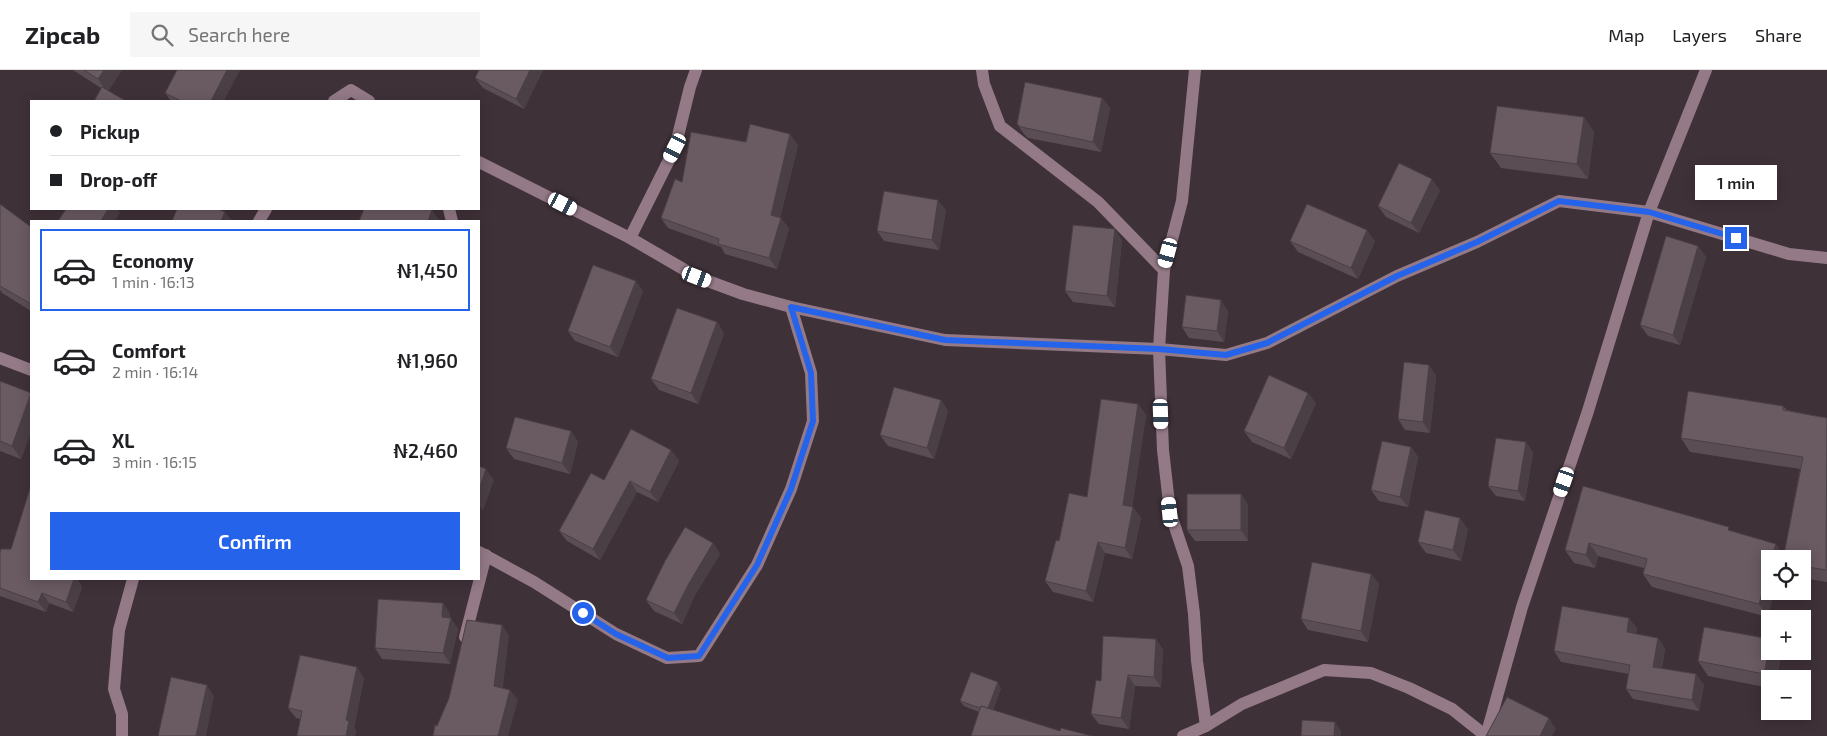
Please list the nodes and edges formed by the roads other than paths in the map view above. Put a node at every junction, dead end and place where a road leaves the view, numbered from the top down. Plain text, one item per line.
1 (696, 70) edge
2 (982, 70) edge
3 (1195, 70) edge
4 (1706, 70) edge
5 (336, 100) edge
6 (367, 100) edge
7 (480, 163) edge
8 (1649, 212) junction
9 (630, 238) junction
10 (1827, 258) edge
11 (1164, 270) junction
12 (791, 307) junction
13 (1159, 349) junction
14 (0, 358) edge
15 (30, 370) edge
16 (482, 553) edge
17 (132, 580) edge
18 (476, 580) edge
19 (462, 649) edge
20 (1206, 726) junction
21 (122, 736) edge
22 (1183, 736) edge
23 (1486, 736) edge

1 - 9 street
2 - 11 street
3 - 11 street
4 - 8 street
5 - 6 street
7 - 9 street
8 - 10 street
8 - 13 street
8 - 23 street
9 - 12 street
11 - 13 street
12 - 13 street
12 - 16 street
13 - 20 street
14 - 15 street
17 - 21 street
18 - 19 street
20 - 22 street
20 - 23 street

